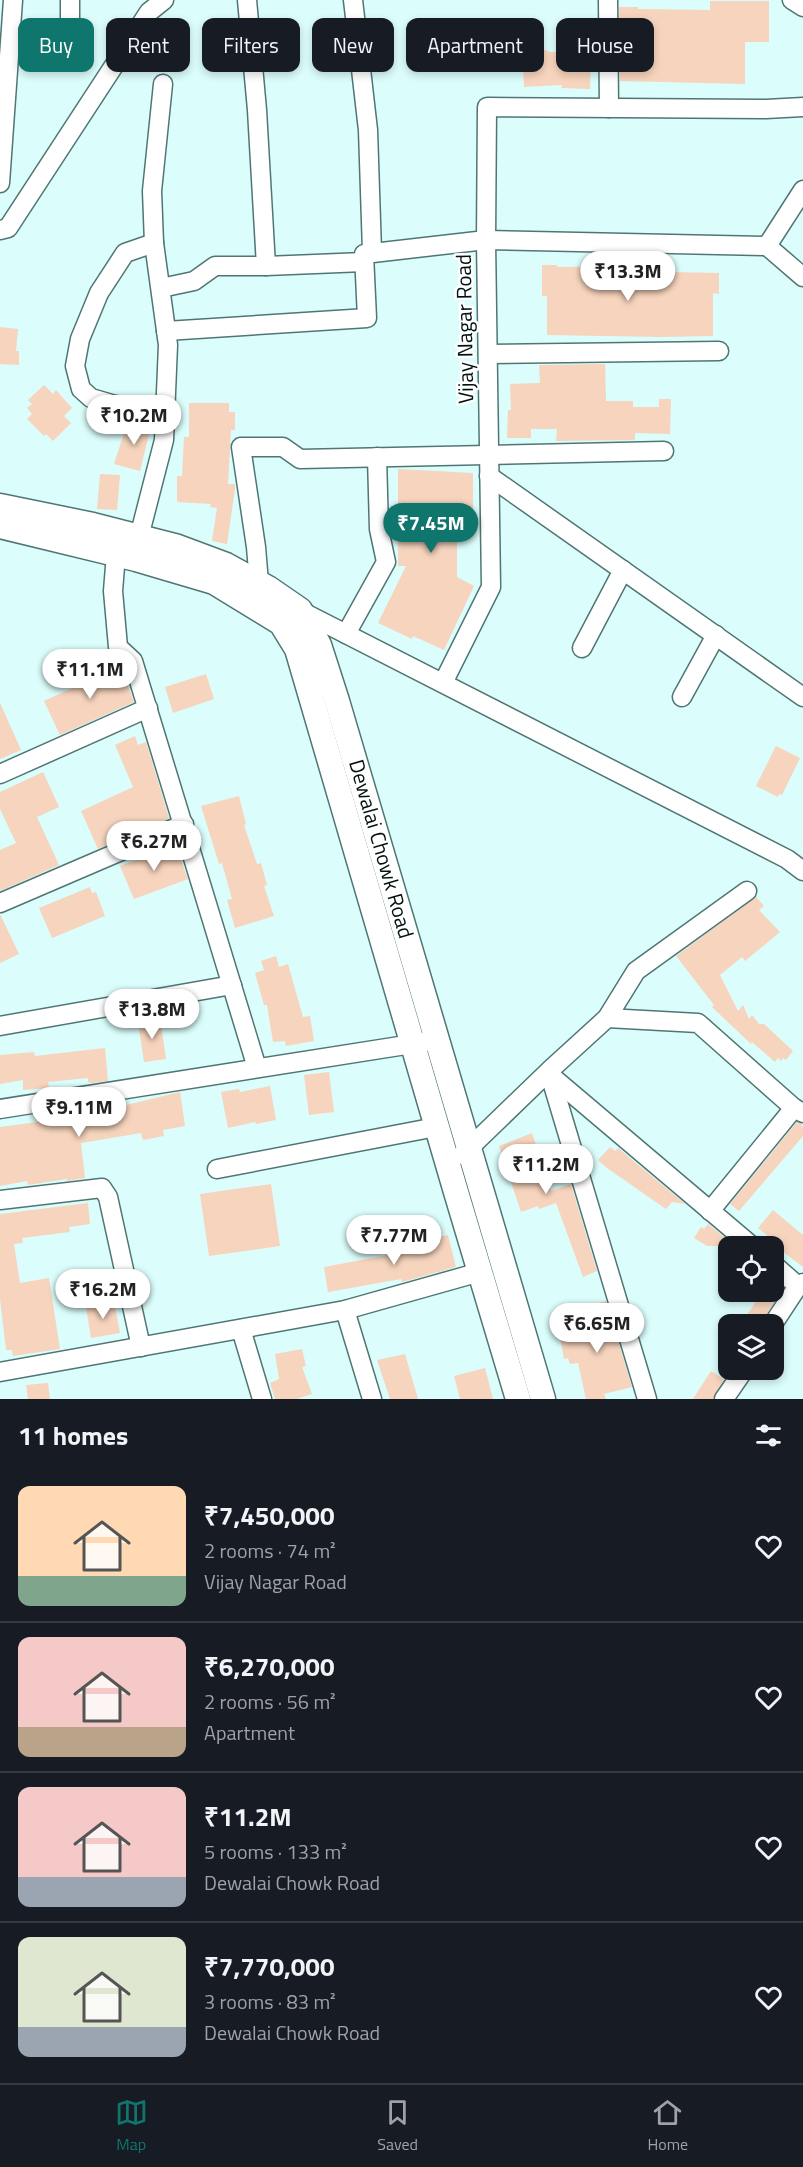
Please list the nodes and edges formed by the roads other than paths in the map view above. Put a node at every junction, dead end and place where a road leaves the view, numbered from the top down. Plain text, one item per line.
1 (13, 0) edge
2 (70, 0) edge
3 (164, 0) edge
4 (247, 0) edge
5 (353, 0) edge
6 (608, 0) edge
7 (792, 0) edge
8 (803, 7) edge
9 (70, 18) edge
10 (163, 84) dead end
11 (803, 107) edge
12 (609, 108) junction
13 (0, 183) edge
14 (803, 190) edge
15 (0, 230) edge
16 (486, 240) junction
17 (154, 243) junction
18 (767, 246) junction
19 (368, 257) junction
20 (266, 266) junction
21 (803, 277) edge
22 (161, 288) junction
23 (166, 331) junction
24 (719, 351) dead end
25 (488, 354) junction
26 (165, 412) junction
27 (664, 452) dead end
28 (489, 454) junction
29 (376, 457) junction
30 (489, 476) junction
31 (0, 507) edge
32 (0, 526) edge
33 (139, 537) junction
34 (116, 554) junction
35 (623, 570) junction
36 (259, 583) junction
37 (290, 616) junction
38 (346, 634) junction
39 (716, 635) junction
40 (582, 648) dead end
41 (443, 683) junction
42 (682, 697) dead end
43 (803, 697) edge
44 (148, 708) junction
45 (0, 774) edge
46 (183, 824) junction
47 (799, 862) edge
48 (747, 891) dead end
49 (0, 903) edge
50 (232, 985) junction
51 (607, 1018) junction
52 (0, 1026) edge
53 (438, 1040) junction
54 (412, 1044) junction
55 (257, 1068) junction
56 (0, 1109) edge
57 (798, 1111) edge
58 (436, 1127) junction
59 (469, 1147) junction
60 (217, 1169) dead end
61 (449, 1171) junction
62 (0, 1200) edge
63 (710, 1211) junction
64 (740, 1236) edge
65 (480, 1272) junction
66 (784, 1272) edge
67 (801, 1284) edge
68 (345, 1310) junction
69 (780, 1314) edge
70 (242, 1329) junction
71 (141, 1347) junction
72 (0, 1372) edge
73 (737, 1380) edge
74 (262, 1399) edge
75 (372, 1399) edge
76 (518, 1399) edge
77 (543, 1399) edge
78 (647, 1399) edge
79 (724, 1399) edge

1 - 13 street
2 - 9 street
3 - 15 street
4 - 20 street
5 - 19 street
6 - 12 street
7 - 8 street
10 - 17 street
11 - 12 street
12 - 16 street
14 - 18 street
16 - 18 street, Vijay Nagar Road
16 - 19 street
16 - 25 street, Vijay Nagar Road
17 - 22 street
17 - 26 street
18 - 21 street
19 - 20 street
19 - 23 street
20 - 22 street
22 - 23 street
23 - 26 street
24 - 25 street
25 - 28 street, Vijay Nagar Road
26 - 33 street
27 - 28 street
28 - 29 street
28 - 30 street, Vijay Nagar Road
29 - 36 street
29 - 38 street
30 - 35 street
30 - 41 street, Vijay Nagar Road
31 - 33 main road, Dewalai Chowk Road
32 - 34 main road, Dewalai Chowk Road
33 - 36 main road, Dewalai Chowk Road
34 - 37 main road, Dewalai Chowk Road
34 - 44 street
35 - 39 street
35 - 40 street
36 - 37 main road, Dewalai Chowk Road
37 - 38 street
37 - 53 main road, Dewalai Chowk Road
37 - 54 main road, Dewalai Chowk Road
38 - 41 street
39 - 42 street
39 - 43 street
41 - 47 street
44 - 45 street
44 - 46 street
46 - 49 street
46 - 50 street
48 - 51 street
50 - 52 street
50 - 55 street
51 - 57 street
51 - 59 street
53 - 54 street
53 - 59 main road, Dewalai Chowk Road
54 - 55 street
54 - 58 main road, Dewalai Chowk Road
55 - 56 street
57 - 63 street
58 - 60 street
58 - 61 main road, Dewalai Chowk Road
59 - 61 street
59 - 77 main road, Dewalai Chowk Road
61 - 65 main road, Dewalai Chowk Road
62 - 71 street
63 - 64 street
63 - 78 street
65 - 68 street
65 - 76 main road, Dewalai Chowk Road
66 - 67 street
67 - 69 street
68 - 70 street
68 - 75 street
70 - 71 street
70 - 74 street
71 - 72 street
73 - 79 street

